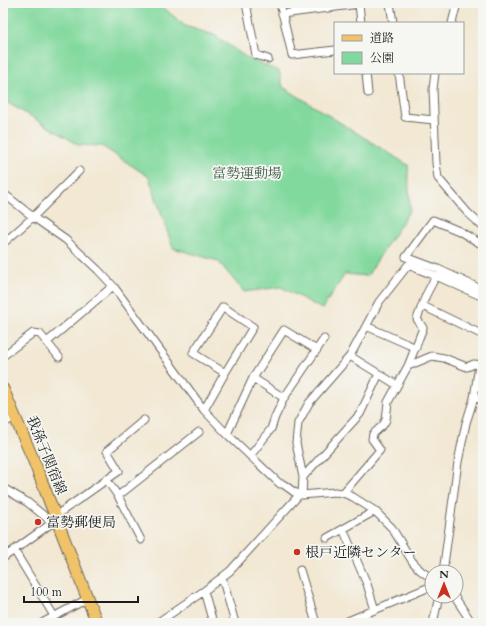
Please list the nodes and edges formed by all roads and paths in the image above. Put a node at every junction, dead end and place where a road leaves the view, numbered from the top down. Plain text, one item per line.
1 (246, 3) edge
2 (280, 3) edge
3 (390, 3) edge
4 (457, 3) edge
5 (282, 14) junction
6 (361, 22) edge
7 (393, 22) edge
8 (452, 22) edge
9 (334, 50) edge
10 (268, 59) dead end
11 (366, 74) edge
12 (399, 74) edge
13 (435, 74) edge
14 (368, 93) dead end
15 (434, 120) junction
16 (79, 171) dead end
17 (3, 193) edge
18 (33, 217) junction
19 (483, 227) edge
20 (6, 241) dead end
21 (483, 245) edge
22 (436, 276) junction
23 (113, 286) junction
24 (483, 290) edge
25 (483, 297) edge
26 (423, 306) junction
27 (366, 326) junction
28 (483, 336) edge
29 (324, 339) dead end
30 (47, 342) junction
31 (416, 348) junction
32 (317, 350) junction
33 (3, 356) edge
34 (350, 356) junction
35 (59, 357) dead end
36 (481, 363) edge
37 (408, 366) junction
38 (225, 373) junction
39 (379, 374) junction
40 (254, 378) junction
41 (397, 385) junction
42 (3, 389) edge
43 (284, 398) junction
44 (474, 398) junction
45 (483, 401) edge
46 (204, 410) junction
47 (15, 416) junction
48 (144, 420) dead end
49 (3, 424) edge
50 (199, 432) dead end
51 (227, 434) junction
52 (250, 456) junction
53 (303, 477) junction
54 (106, 479) junction
55 (3, 488) edge
56 (343, 493) junction
57 (301, 495) junction
58 (118, 496) junction
59 (375, 511) junction
60 (55, 520) junction
61 (343, 529) junction
62 (327, 538) dead end
63 (141, 540) dead end
64 (14, 550) junction
65 (3, 558) edge
66 (444, 564) edge
67 (300, 570) dead end
68 (424, 573) edge
69 (222, 577) junction
70 (424, 589) edge
71 (204, 592) junction
72 (87, 599) junction
73 (438, 604) edge
74 (459, 604) edge
75 (375, 610) junction
76 (54, 616) junction
77 (483, 617) edge
78 (42, 623) edge
79 (97, 623) edge
80 (157, 623) edge
81 (213, 623) edge
82 (235, 623) edge
83 (316, 623) edge
84 (342, 623) edge
85 (434, 623) edge
86 (472, 623) edge
87 (479, 623) edge

1 - 10 street
2 - 5 street
3 - 7 street
4 - 8 street
5 - 6 street
5 - 9 street
11 - 14 street
12 - 15 street
13 - 15 street
15 - 19 street
16 - 18 street
17 - 18 street
18 - 20 street
18 - 23 street
21 - 24 street
22 - 25 street
22 - 26 street
22 - 27 street
23 - 30 street
23 - 46 street
26 - 28 street
26 - 31 street
27 - 31 street
27 - 34 street
29 - 32 street
30 - 33 street
30 - 35 street
31 - 37 street
32 - 40 street
32 - 43 street
34 - 39 street
34 - 53 street
36 - 37 street
36 - 44 street
37 - 41 street
38 - 38 street
38 - 46 street
39 - 41 street
39 - 53 street
40 - 43 street
40 - 51 street
41 - 56 street
42 - 47 main road, 我孫子関宿線
43 - 52 street
44 - 45 street
44 - 66 street
46 - 51 street
47 - 49 street
47 - 60 main road, 我孫子関宿線
48 - 54 street
50 - 58 street
51 - 52 street
52 - 57 street
53 - 57 street
54 - 58 street
54 - 60 street
55 - 60 street
56 - 57 street
56 - 59 street
57 - 69 street
58 - 63 street
59 - 61 street
59 - 68 street
60 - 64 street
60 - 72 main road, 我孫子関宿線
61 - 62 street
61 - 75 street
64 - 65 street
64 - 76 street
67 - 83 street
69 - 71 street
69 - 82 street
70 - 75 street
71 - 80 street
71 - 81 street
72 - 76 street
72 - 79 main road, 我孫子関宿線
73 - 85 street
74 - 86 street
75 - 84 street
76 - 78 street
77 - 87 street

